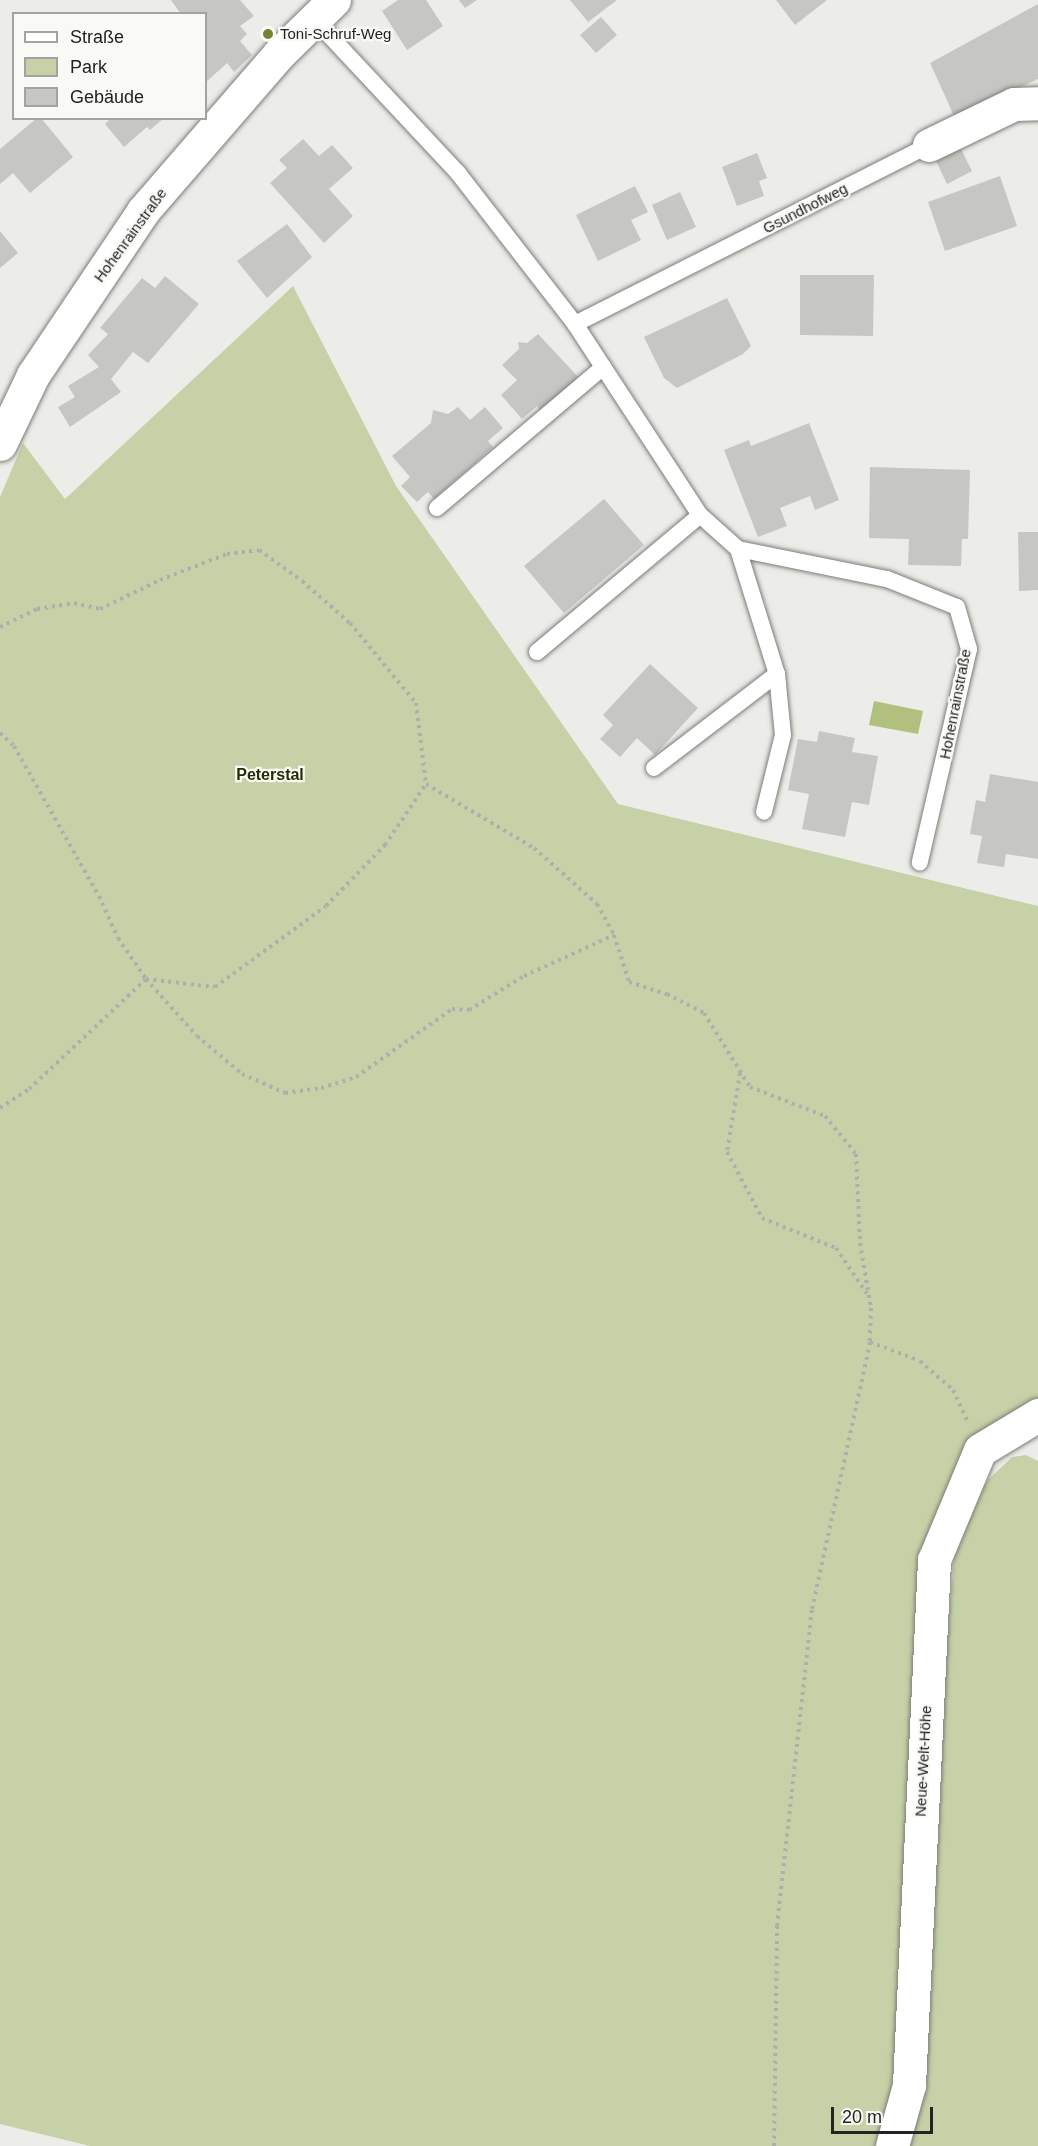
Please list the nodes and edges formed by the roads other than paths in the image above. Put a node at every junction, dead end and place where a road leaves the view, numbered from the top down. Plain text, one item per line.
1 (314, 6) edge
2 (1038, 103) edge
3 (928, 145) joint
4 (575, 324) junction
5 (603, 367) junction
6 (0, 444) edge
7 (437, 508) dead end
8 (700, 515) junction
9 (738, 549) junction
10 (537, 652) dead end
11 (777, 674) junction
12 (654, 768) dead end
13 (764, 812) dead end
14 (920, 862) dead end
15 (1038, 1415) edge
16 (892, 2146) edge

1 - 4 lane, Hohenrainstraße
1 - 6 street, Hohenrainstraße
2 - 3 street, Gsundhofweg
3 - 4 lane, Gsundhofweg
4 - 5 lane, Hohenrainstraße
5 - 7 lane
5 - 8 lane, Hohenrainstraße
8 - 9 lane, Hohenrainstraße
8 - 10 lane
9 - 11 lane
9 - 14 lane, Hohenrainstraße
11 - 12 lane
11 - 13 lane
15 - 16 street, Neue-Welt-Höhe

